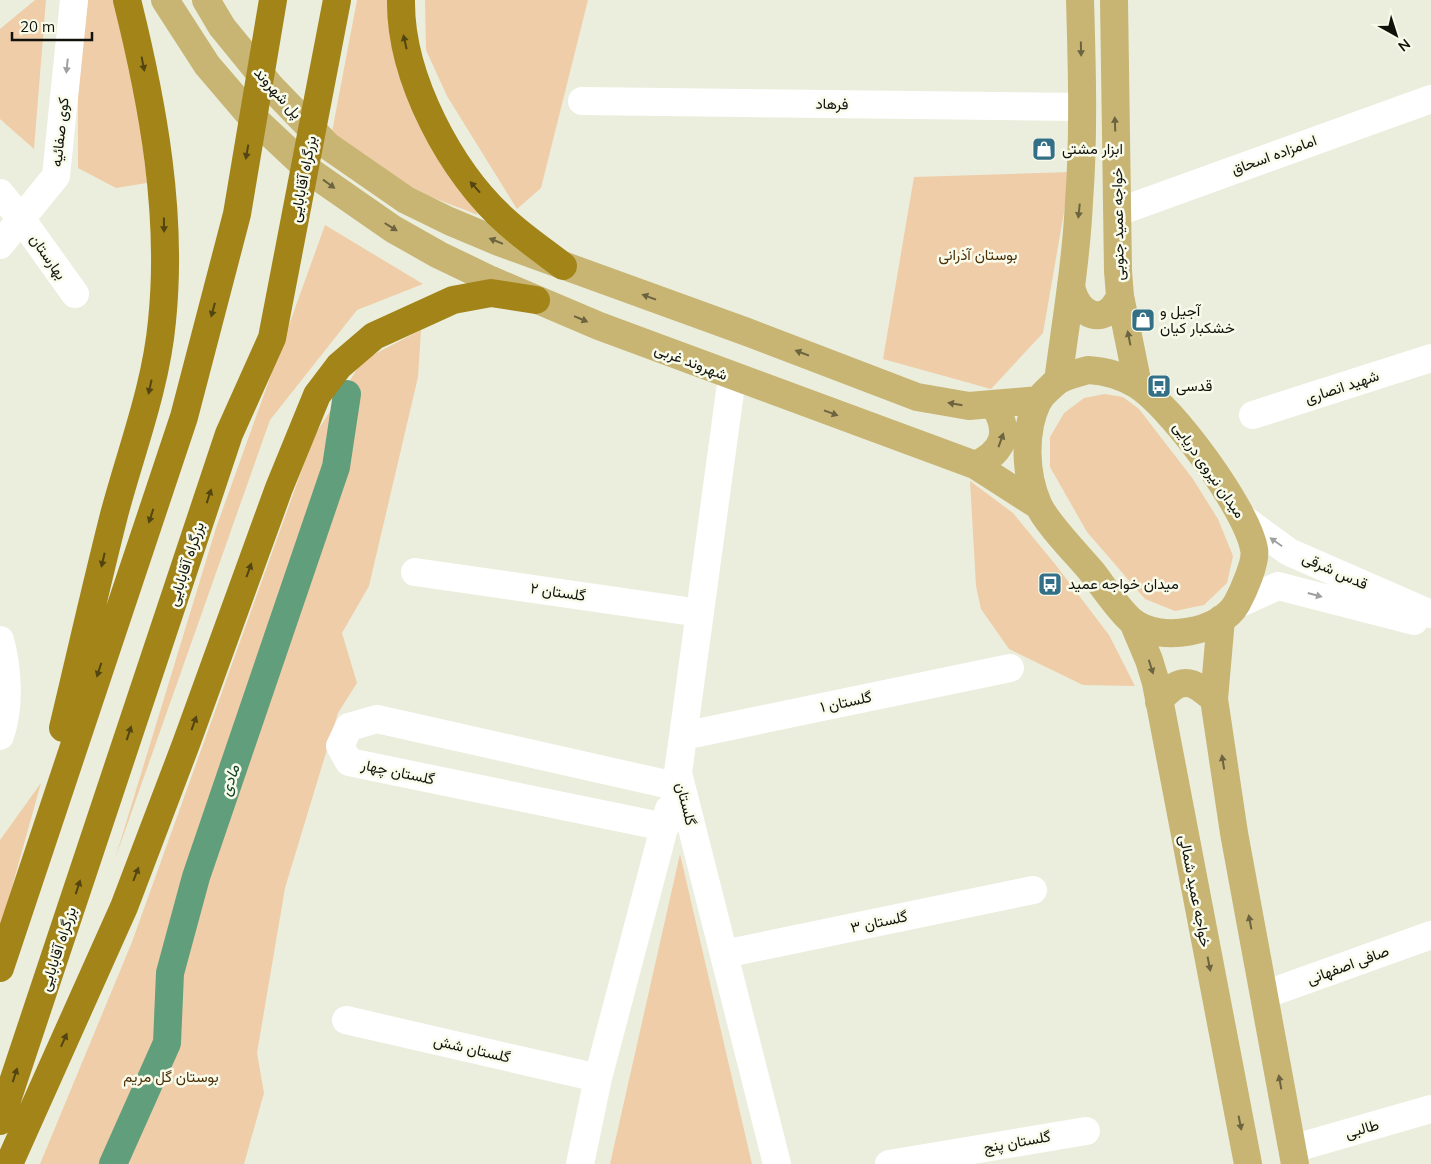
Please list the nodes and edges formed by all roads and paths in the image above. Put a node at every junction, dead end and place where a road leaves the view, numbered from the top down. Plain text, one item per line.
1 (74, 0) edge
2 (127, 0) edge
3 (165, 0) edge
4 (206, 0) edge
5 (273, 0) edge
6 (337, 0) edge
7 (401, 0) edge
8 (1080, 0) edge
9 (1114, 0) edge
10 (1431, 99) edge
11 (582, 101) dead end
12 (1082, 107) junction
13 (0, 193) edge
14 (1118, 212) junction
15 (22, 220) junction
16 (0, 245) edge
17 (563, 266) junction
18 (1071, 285) junction
19 (75, 294) dead end
20 (1120, 296) junction
21 (536, 300) junction
22 (1431, 358) edge
23 (732, 377) junction
24 (1058, 381) junction
25 (1138, 385) junction
26 (1039, 400) junction
27 (994, 405) junction
28 (1253, 415) dead end
29 (975, 465) junction
30 (1039, 506) junction
31 (1244, 519) junction
32 (415, 572) dead end
33 (1229, 612) junction
34 (700, 613) junction
35 (1431, 614) edge
36 (1133, 622) junction
37 (1431, 625) edge
38 (0, 640) edge
39 (1010, 668) dead end
40 (1214, 699) junction
41 (1159, 702) junction
42 (0, 736) edge
43 (683, 736) junction
44 (676, 780) junction
45 (665, 827) junction
46 (1033, 890) dead end
47 (20, 907) junction
48 (1431, 935) edge
49 (724, 954) junction
50 (0, 968) edge
51 (1264, 995) junction
52 (346, 1020) dead end
53 (598, 1078) junction
54 (1431, 1109) edge
55 (0, 1121) edge
56 (1086, 1131) dead end
57 (1294, 1156) edge
58 (9, 1164) edge
59 (580, 1164) edge
60 (778, 1164) edge
61 (889, 1164) edge
62 (1248, 1164) edge

1 -> 15 street, کوی صفائیه
2 -> 47 highway
3 -> 21 main road, شهروند غربی
17 -> 4 main road, پل شهروند
5 -> 47 highway
55 -> 6 highway, بزرگراه آقابابایی
17 -> 7 highway
8 -> 12 main road
14 -> 9 main road, خواجه عمید جنوبی
10 - 14 street, امامزاده اسحاق
11 - 12 street, فرهاد
12 -> 18 main road
13 - 15 street
14 - 20 main road, خواجه عمید جنوبی
15 - 16 street, کوی صفائیه
15 - 19 street, بهارستان
27 -> 17 main road
18 - 20 main road
18 - 24 main road
25 -> 20 main road, خواجه عمید جنوبی
21 -> 23 main road, شهروند غربی
58 -> 21 highway
22 - 28 street, شهید انصاری
23 -> 29 main road, شهروند غربی
23 - 34 street, گلستان
24 - 25 main road, میدان نیروی دریایی
24 - 26 main road, میدان نیروی دریایی
25 - 31 main road, میدان نیروی دریایی
26 - 27 main road
26 - 30 main road, میدان نیروی دریایی
29 -> 27 main road
29 - 30 main road, شهروند غربی
30 - 36 main road, میدان نیروی دریایی
31 - 33 main road, میدان نیروی دریایی
35 -> 31 street, قدس شرقی
32 - 34 street, گلستان ۲
33 - 36 main road, میدان نیروی دریایی
33 -> 37 street, قدس شرقی
33 - 40 main road
34 - 43 street, گلستان
36 -> 41 main road, خواجه عمید شمالی
38 - 42 street
39 - 43 street, گلستان ۱
40 - 41 main road
51 -> 40 main road
41 -> 62 main road, خواجه عمید شمالی
43 - 44 street, گلستان
44 - 45 street
44 - 45 street, گلستان چهار
44 - 49 street, گلستان
45 - 53 street
46 - 49 street, گلستان ۳
47 - 50 highway
48 - 51 street, صافی اصفهانی
49 - 60 street, گلستان
57 -> 51 main road
52 - 53 street, گلستان شش
53 - 59 street
54 - 57 street, طالبی
56 - 61 street, گلستان پنج

